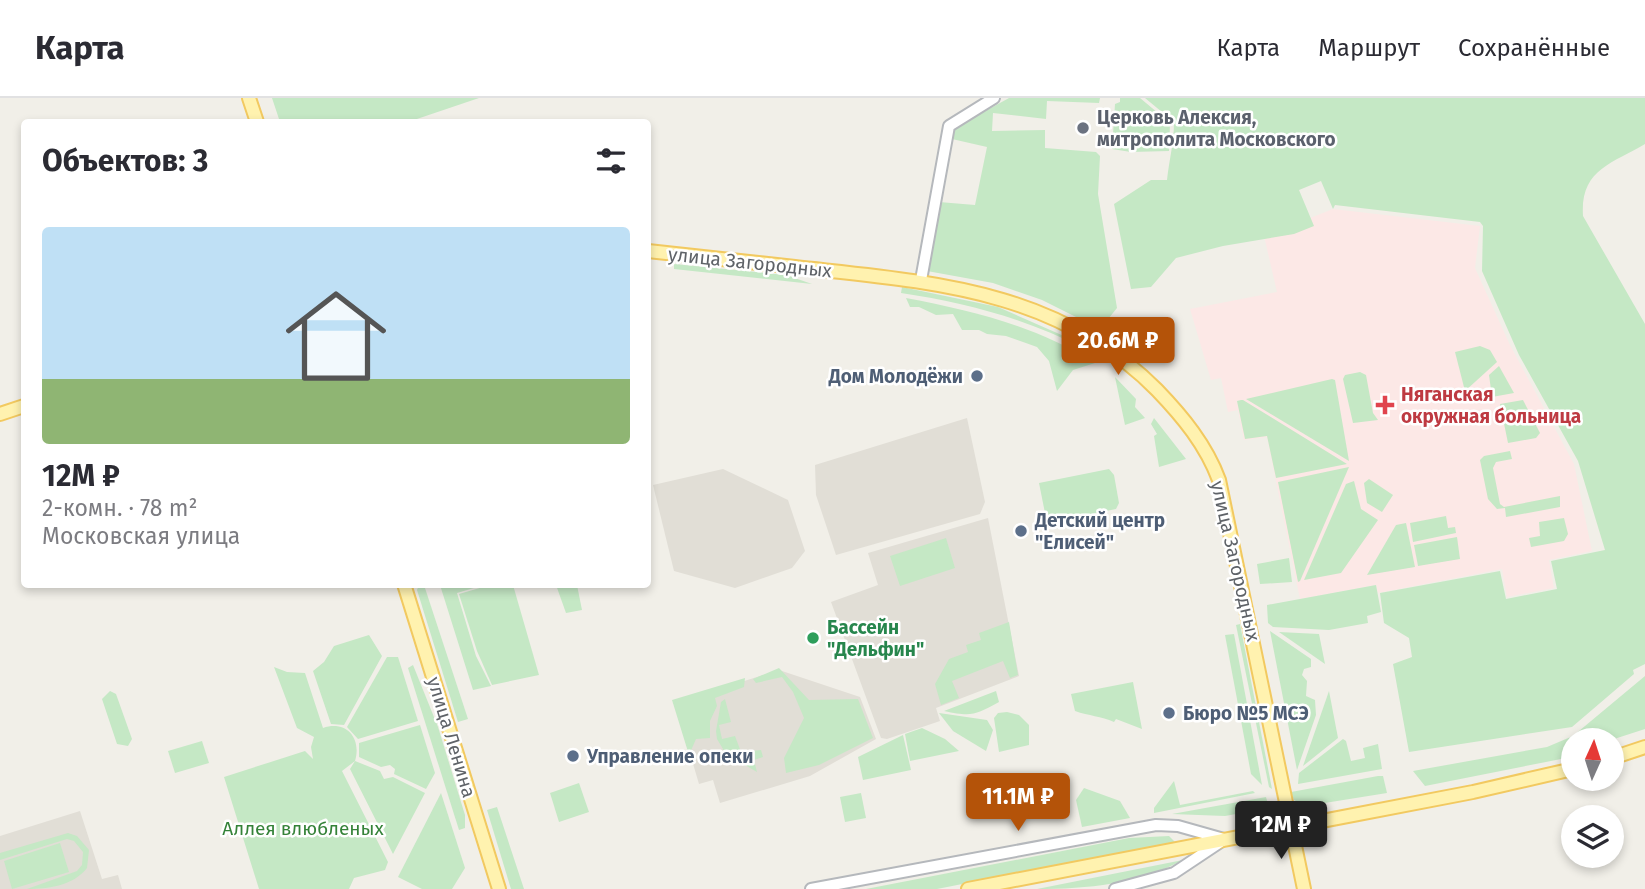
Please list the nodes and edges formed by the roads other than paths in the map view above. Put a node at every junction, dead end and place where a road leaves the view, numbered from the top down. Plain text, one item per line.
1 (249, 98) edge
2 (994, 98) edge
3 (256, 119) edge
4 (651, 251) edge
5 (921, 281) junction
6 (21, 407) edge
7 (0, 414) edge
8 (405, 588) edge
9 (1645, 747) edge
10 (1624, 754) edge
11 (1561, 771) edge
12 (1290, 827) junction
13 (1224, 839) junction
14 (499, 889) edge
15 (811, 889) edge
16 (968, 889) edge
17 (1115, 889) edge
18 (1304, 889) edge

1 - 3 main road
2 - 5 street
4 - 5 main road, улица Загородных
5 - 12 main road, улица Загородных
6 - 7 main road
8 - 14 main road, улица Ленина
9 - 10 main road
11 - 12 main road
12 - 13 main road
12 - 18 main road, улица Загородных
13 - 15 street
13 - 16 main road
13 - 17 street

